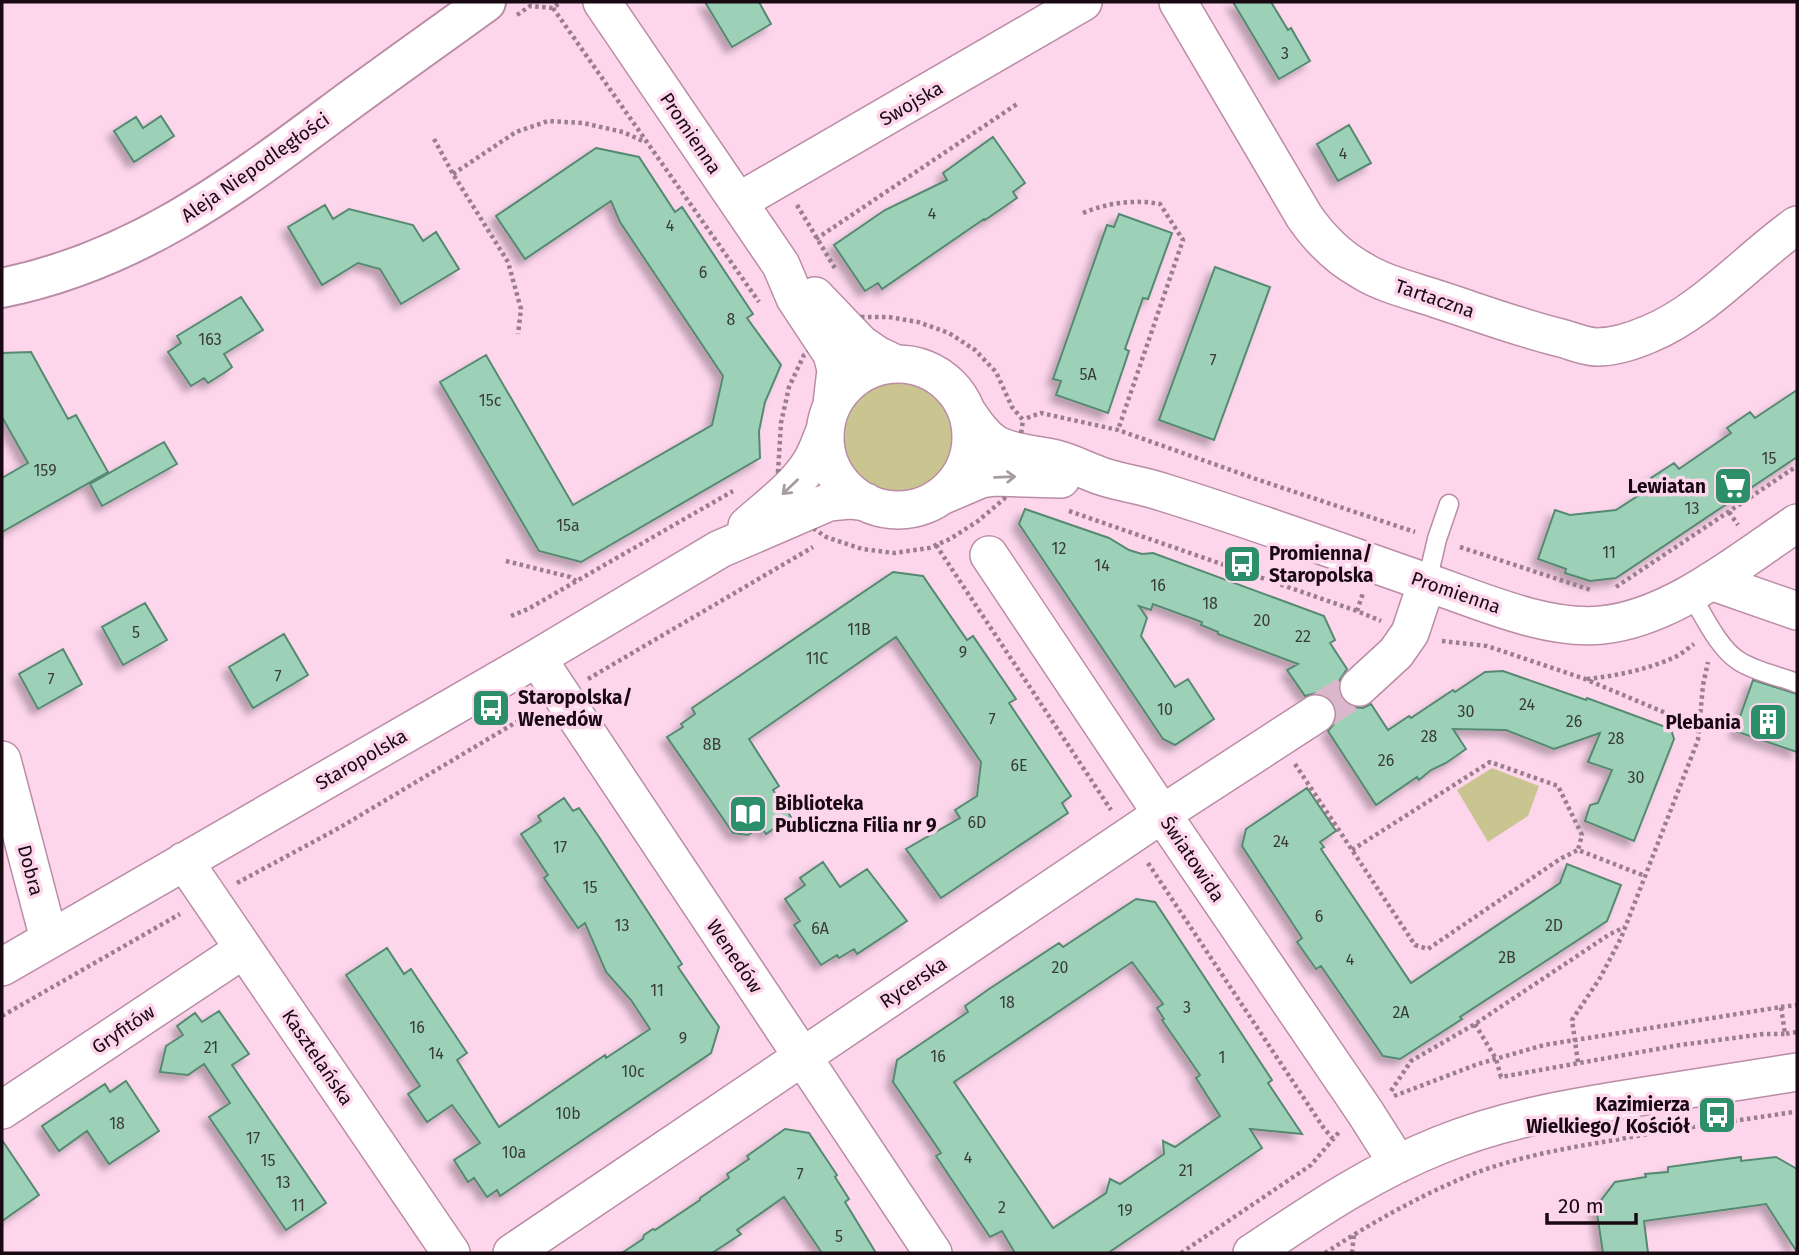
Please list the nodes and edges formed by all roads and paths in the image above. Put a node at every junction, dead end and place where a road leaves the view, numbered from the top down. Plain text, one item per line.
1 (486, 2) edge
2 (561, 2) edge
3 (602, 2) edge
4 (1083, 2) edge
5 (1178, 2) edge
6 (1017, 104) dead end
7 (434, 139) dead end
8 (647, 143) junction
9 (453, 174) junction
10 (738, 202) junction
11 (1083, 213) dead end
12 (1797, 225) edge
13 (816, 239) dead end
14 (2, 288) edge
15 (764, 310) dead end
16 (518, 334) dead end
17 (816, 344) junction
18 (896, 364) junction
19 (967, 412) junction
20 (828, 417) junction
21 (1118, 430) dead end
22 (1014, 479) junction
23 (733, 491) dead end
24 (793, 495) junction
25 (941, 496) junction
26 (866, 502) junction
27 (1449, 504) dead end
28 (1068, 510) dead end
29 (1797, 523) edge
30 (989, 555) dead end
31 (506, 561) dead end
32 (576, 581) junction
33 (1427, 582) junction
34 (1701, 587) junction
35 (1797, 611) edge
36 (512, 616) dead end
37 (1713, 630) junction
38 (1410, 633) junction
39 (537, 658) junction
40 (1797, 683) edge
41 (1359, 687) tunnel mouth
42 (562, 695) junction
43 (1316, 714) tunnel mouth
44 (1699, 727) junction
45 (1278, 739) junction
46 (2, 760) edge
47 (1162, 814) junction
48 (1578, 849) junction
49 (1352, 850) junction
50 (184, 861) junction
51 (1645, 876) junction
52 (209, 898) junction
53 (1625, 927) junction
54 (49, 939) junction
55 (244, 948) junction
56 (2, 967) edge
57 (1797, 1005) edge
58 (1781, 1007) dead end
59 (2, 1016) edge
60 (1475, 1024) junction
61 (802, 1057) junction
62 (1578, 1062) junction
63 (1793, 1073) edge
64 (1387, 1098) dead end
65 (2, 1110) edge
66 (1796, 1112) edge
67 (1398, 1164) junction
68 (1354, 1234) junction
69 (451, 1253) edge
70 (512, 1253) edge
71 (933, 1253) edge
72 (1252, 1253) edge
73 (1325, 1253) edge
74 (1352, 1253) edge

1 - 14 street, Aleja Niepodległości
2 - 8 path
3 - 10 street, Promienna
4 - 10 street, Swojska
5 - 12 street, Tartaczna
6 - 13 path
7 - 9 path
8 - 9 path
8 - 15 path
9 - 16 path
10 - 17 street, Promienna
11 - 21 path
17 - 18 street, Promienna
17 - 20 street, Promienna
17 - 22 path
17 - 24 path
18 - 19 street
18 - 20 street
19 - 22 street, Promienna
19 - 25 street
20 -> 24 street, Staropolska
20 - 26 street
22 - 24 path
25 -> 22 street, Promienna
22 - 33 street, Promienna
23 - 32 path
24 - 26 street, Staropolska
24 - 39 street, Staropolska
24 - 42 path
25 - 26 street
27 - 33 lane
28 - 38 path
29 - 34 street, Promienna
30 - 47 street, Światowida
31 - 32 path
32 - 36 path
33 - 34 street, Promienna
33 - 38 street
34 - 35 street
34 - 37 lane
37 - 40 lane
37 - 44 path
38 - 41 street
38 - 44 path
39 - 42 street, Wenedów
39 - 50 street, Staropolska
42 - 52 path
42 - 61 street, Wenedów
43 - 45 street, Rycerska
44 - 51 path
45 - 47 street, Rycerska
45 - 49 path
46 - 54 street, Dobra
47 - 61 street, Rycerska
47 - 67 street, Światowida
48 - 49 path
48 - 49 path
48 - 51 path
50 - 52 street, Kasztelańska
50 - 54 street, Staropolska
51 - 53 path
52 - 55 street, Kasztelańska
52 - 59 path
53 - 60 path
53 - 62 path
54 - 56 street, Staropolska
55 - 65 street, Gryfitów
55 - 69 street, Kasztelańska
57 - 58 path
60 - 62 path
60 - 64 path
61 - 70 street, Rycerska
61 - 71 street, Wenedów
62 - 63 path
63 - 67 street
66 - 68 path
67 - 72 street
68 - 73 path
68 - 74 path

